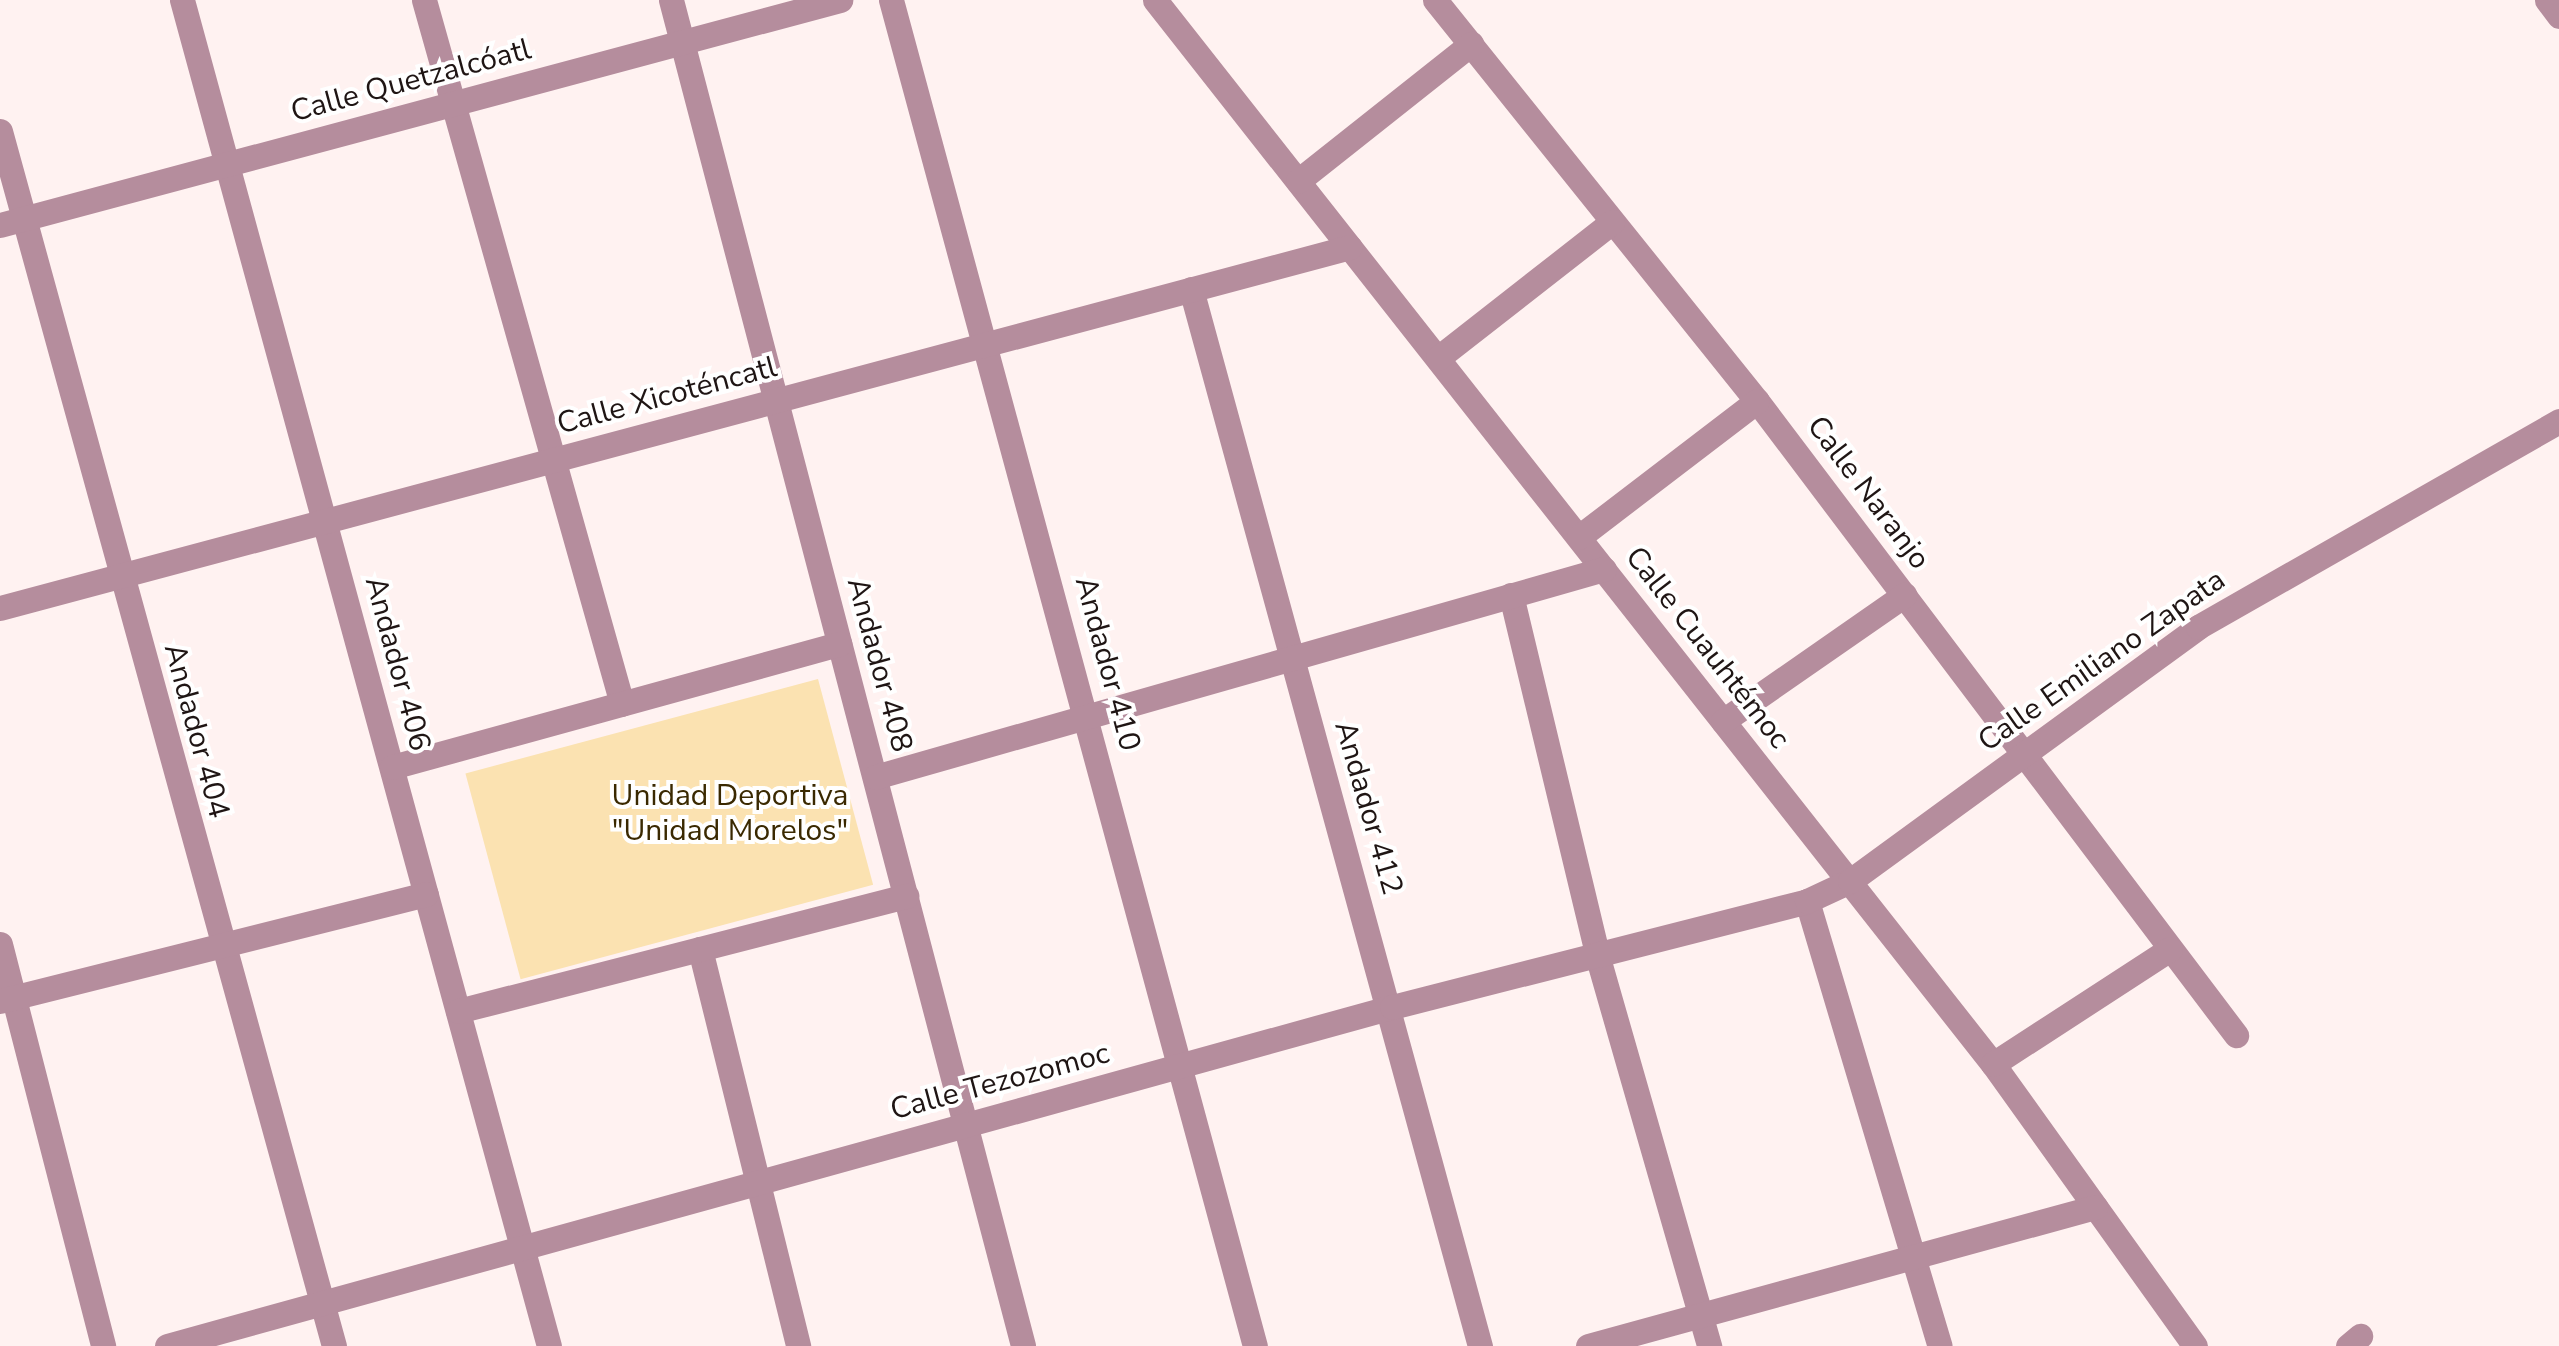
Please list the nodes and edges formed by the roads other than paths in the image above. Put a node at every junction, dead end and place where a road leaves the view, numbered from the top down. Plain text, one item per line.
1 (182, 0) edge
2 (424, 0) edge
3 (671, 0) edge
4 (840, 0) edge
5 (892, 0) edge
6 (1156, 0) edge
7 (1435, 0) edge
8 (2546, 0) edge
9 (2559, 16) edge
10 (682, 42) junction
11 (1471, 44) junction
12 (453, 104) junction
13 (0, 131) edge
14 (228, 164) junction
15 (1298, 180) junction
16 (28, 218) junction
17 (1612, 222) junction
18 (0, 226) edge
19 (1350, 247) junction
20 (1191, 290) junction
21 (985, 344) junction
22 (1438, 358) junction
23 (776, 400) junction
24 (1757, 402) junction
25 (2559, 422) edge
26 (553, 460) junction
27 (325, 521) junction
28 (1579, 536) junction
29 (1604, 569) junction
30 (120, 576) junction
31 (1511, 595) junction
32 (1904, 595) junction
33 (0, 608) edge
34 (840, 644) junction
35 (1290, 659) junction
36 (622, 704) junction
37 (1088, 716) junction
38 (1724, 721) junction
39 (2023, 754) junction
40 (392, 768) junction
41 (875, 777) junction
42 (1850, 881) junction
43 (426, 894) junction
44 (906, 896) junction
45 (1807, 901) junction
46 (0, 944) edge
47 (220, 946) junction
48 (700, 949) junction
49 (2170, 949) junction
50 (1598, 958) junction
51 (7, 999) edge
52 (1392, 1007) junction
53 (458, 1011) junction
54 (2236, 1036) dead end
55 (1993, 1064) junction
56 (1179, 1066) junction
57 (966, 1125) junction
58 (758, 1183) junction
59 (2096, 1207) junction
60 (522, 1248) junction
61 (1916, 1256) junction
62 (322, 1302) junction
63 (1701, 1314) junction
64 (103, 1346) edge
65 (167, 1346) edge
66 (334, 1346) edge
67 (549, 1346) edge
68 (798, 1346) edge
69 (1023, 1346) edge
70 (1255, 1346) edge
71 (1480, 1346) edge
72 (1588, 1346) edge
73 (1709, 1346) edge
74 (1940, 1346) edge
75 (2195, 1346) edge

1 - 14 street, Andador 406
2 - 12 street
3 - 10 street, Andador 408
4 - 10 street, Calle Quetzalcóatl
5 - 21 street, Andador 410
6 - 15 street, Calle Cuauhtémoc
7 - 11 street, Calle Naranjo
8 - 9 street
10 - 12 street, Calle Quetzalcóatl
10 - 23 street, Andador 408
11 - 15 street
11 - 17 street, Calle Naranjo
12 - 14 street, Calle Quetzalcóatl
12 - 26 street
13 - 16 street, Andador 404
14 - 16 street, Calle Quetzalcóatl
14 - 27 street, Andador 406
15 - 19 street, Calle Cuauhtémoc
16 - 18 street, Calle Quetzalcóatl
16 - 30 street, Andador 404
17 - 22 street
17 - 24 street, Calle Naranjo
19 - 20 street, Calle Xicoténcatl
19 - 22 street, Calle Cuauhtémoc
20 - 21 street, Calle Xicoténcatl
20 - 35 street, Andador 412
21 - 23 street, Calle Xicoténcatl
21 - 37 street, Andador 410
22 - 28 street, Calle Cuauhtémoc
23 - 26 street, Calle Xicoténcatl
23 - 34 street, Andador 408
24 - 28 street
24 - 32 street, Calle Naranjo
25 - 39 street, Calle Emiliano Zapata
26 - 27 street, Calle Xicoténcatl
26 - 36 street
27 - 30 street, Calle Xicoténcatl
27 - 40 street, Andador 406
28 - 29 street, Calle Cuauhtémoc
29 - 31 street
29 - 38 street, Calle Cuauhtémoc
30 - 33 street, Calle Xicoténcatl
30 - 47 street, Andador 404
31 - 35 street
31 - 50 street
32 - 38 street
32 - 39 street, Calle Naranjo
34 - 36 street
34 - 41 street, Andador 408
35 - 37 street
35 - 52 street, Andador 412
36 - 40 street
37 - 41 street
37 - 56 street, Andador 410
38 - 42 street, Calle Cuauhtémoc
39 - 42 street, Calle Emiliano Zapata
39 - 49 street, Calle Naranjo
40 - 43 street, Andador 406
41 - 44 street, Andador 408
42 - 45 street, Calle Tezozomoc
42 - 55 street, Calle Cuauhtémoc
43 - 47 street
43 - 53 street, Andador 406
44 - 48 street
44 - 57 street, Andador 408
45 - 50 street, Calle Tezozomoc
45 - 61 street
46 - 51 street
47 - 51 street
47 - 62 street, Andador 404
48 - 53 street
48 - 58 street
49 - 54 street, Calle Naranjo
49 - 55 street
50 - 52 street, Calle Tezozomoc
50 - 63 street
51 - 64 street
52 - 56 street, Calle Tezozomoc
52 - 71 street, Andador 412
53 - 60 street, Andador 406
55 - 59 street, Calle Cuauhtémoc
56 - 57 street, Calle Tezozomoc
56 - 70 street, Andador 410
57 - 58 street, Calle Tezozomoc
57 - 69 street, Andador 408
58 - 60 street, Calle Tezozomoc
58 - 68 street
59 - 61 street
59 - 75 street, Calle Cuauhtémoc
60 - 62 street, Calle Tezozomoc
60 - 67 street, Andador 406
61 - 63 street
61 - 74 street
62 - 65 street, Calle Tezozomoc
62 - 66 street, Andador 404
63 - 72 street
63 - 73 street

